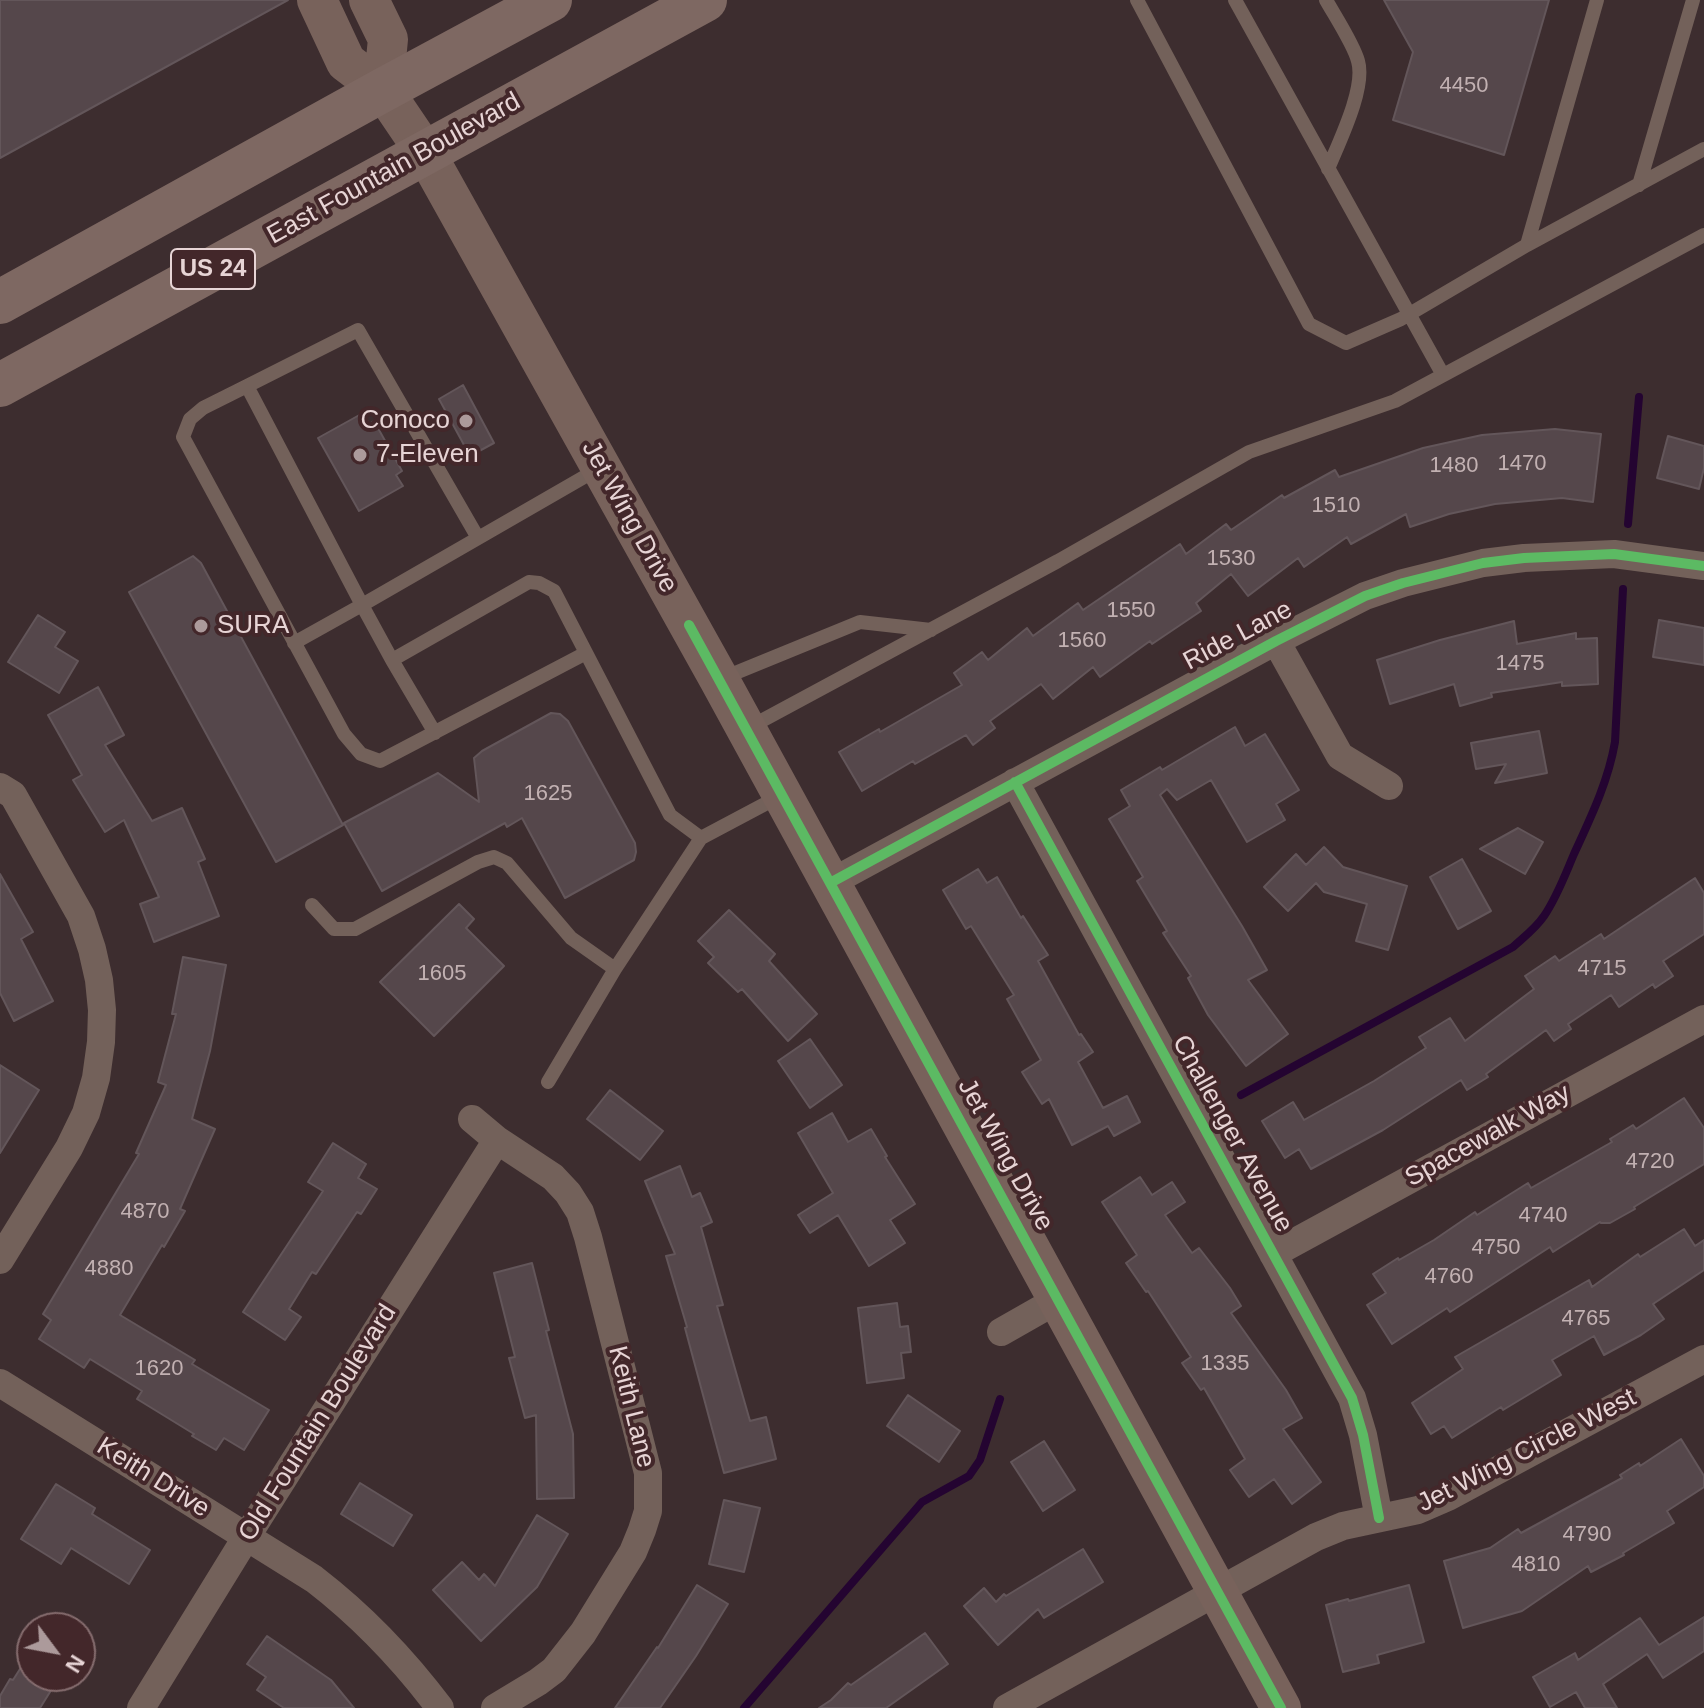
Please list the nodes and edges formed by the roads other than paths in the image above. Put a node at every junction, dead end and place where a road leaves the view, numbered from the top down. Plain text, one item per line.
1 (317, 0) edge
2 (369, 0) edge
3 (550, 0) edge
4 (705, 0) edge
5 (1137, 0) edge
6 (1235, 0) edge
7 (1326, 0) edge
8 (1597, 0) edge
9 (1693, 0) edge
10 (383, 90) junction
11 (1704, 149) edge
12 (425, 152) junction
13 (1328, 169) junction
14 (1639, 185) junction
15 (1704, 235) edge
16 (1527, 245) junction
17 (0, 302) edge
18 (1409, 314) junction
19 (1443, 375) junction
20 (0, 385) edge
21 (247, 386) junction
22 (601, 466) junction
23 (478, 538) junction
24 (1704, 566) edge
25 (362, 605) junction
26 (931, 630) junction
27 (1276, 641) junction
28 (294, 643) junction
29 (586, 653) junction
30 (392, 660) junction
31 (719, 679) junction
32 (746, 729) junction
33 (435, 733) junction
34 (1015, 782) junction
35 (1389, 786) dead end
36 (0, 787) edge
37 (782, 795) junction
38 (701, 838) junction
39 (830, 883) junction
40 (312, 905) dead end
41 (615, 969) junction
42 (1704, 1019) edge
43 (548, 1082) dead end
44 (472, 1119) dead end
45 (497, 1140) junction
46 (1273, 1254) junction
47 (0, 1260) edge
48 (1059, 1299) junction
49 (1001, 1332) dead end
50 (1704, 1359) edge
51 (0, 1383) edge
52 (1379, 1518) junction
53 (247, 1536) junction
54 (1216, 1591) junction
55 (141, 1708) edge
56 (440, 1708) edge
57 (495, 1708) edge
58 (1007, 1708) edge
59 (1281, 1708) edge

1 - 10 main road, Jet Wing Drive
2 - 10 main road
3 - 10 highway, US 24
4 - 12 highway, East Fountain Boulevard / US 24
5 - 18 lane
6 - 13 lane
7 - 13 lane
8 - 16 lane
9 - 14 lane
10 - 12 main road, Jet Wing Drive
10 - 17 highway, US 24
11 - 14 lane
12 - 20 highway, East Fountain Boulevard / US 24
12 - 22 main road, Jet Wing Drive
13 - 18 lane
14 - 16 lane
15 - 19 lane
16 - 18 lane
18 - 19 lane
19 - 26 lane
21 - 23 lane
21 - 25 lane
21 - 28 lane
22 - 23 lane
22 - 31 main road, Jet Wing Drive
23 - 25 lane
24 - 27 street, Ride Lane
25 - 28 lane
25 - 30 lane
26 - 31 lane
26 - 32 lane
27 - 34 street, Ride Lane
27 - 35 street
28 - 33 lane
29 - 30 lane
29 - 33 lane
29 - 38 lane
30 - 33 lane
31 - 32 main road, Jet Wing Drive
32 - 37 main road, Jet Wing Drive
34 - 39 street, Ride Lane
34 - 46 street, Challenger Avenue
36 - 47 street
37 - 38 lane
37 - 39 main road, Jet Wing Drive
38 - 41 lane
39 - 48 main road, Jet Wing Drive
40 - 41 lane
41 - 43 lane
42 - 46 street, Spacewalk Way
44 - 45 street, Keith Lane
45 - 53 street, Old Fountain Boulevard
45 - 57 street, Keith Lane
46 - 52 street, Challenger Avenue
48 - 49 street
48 - 54 main road, Jet Wing Drive
50 - 52 street, Jet Wing Circle West
51 - 53 street, Keith Drive
52 - 54 street, Jet Wing Circle West
53 - 55 street, Old Fountain Boulevard
53 - 56 street, Keith Drive
54 - 58 street, Jet Wing Circle West
54 - 59 main road, Jet Wing Drive

